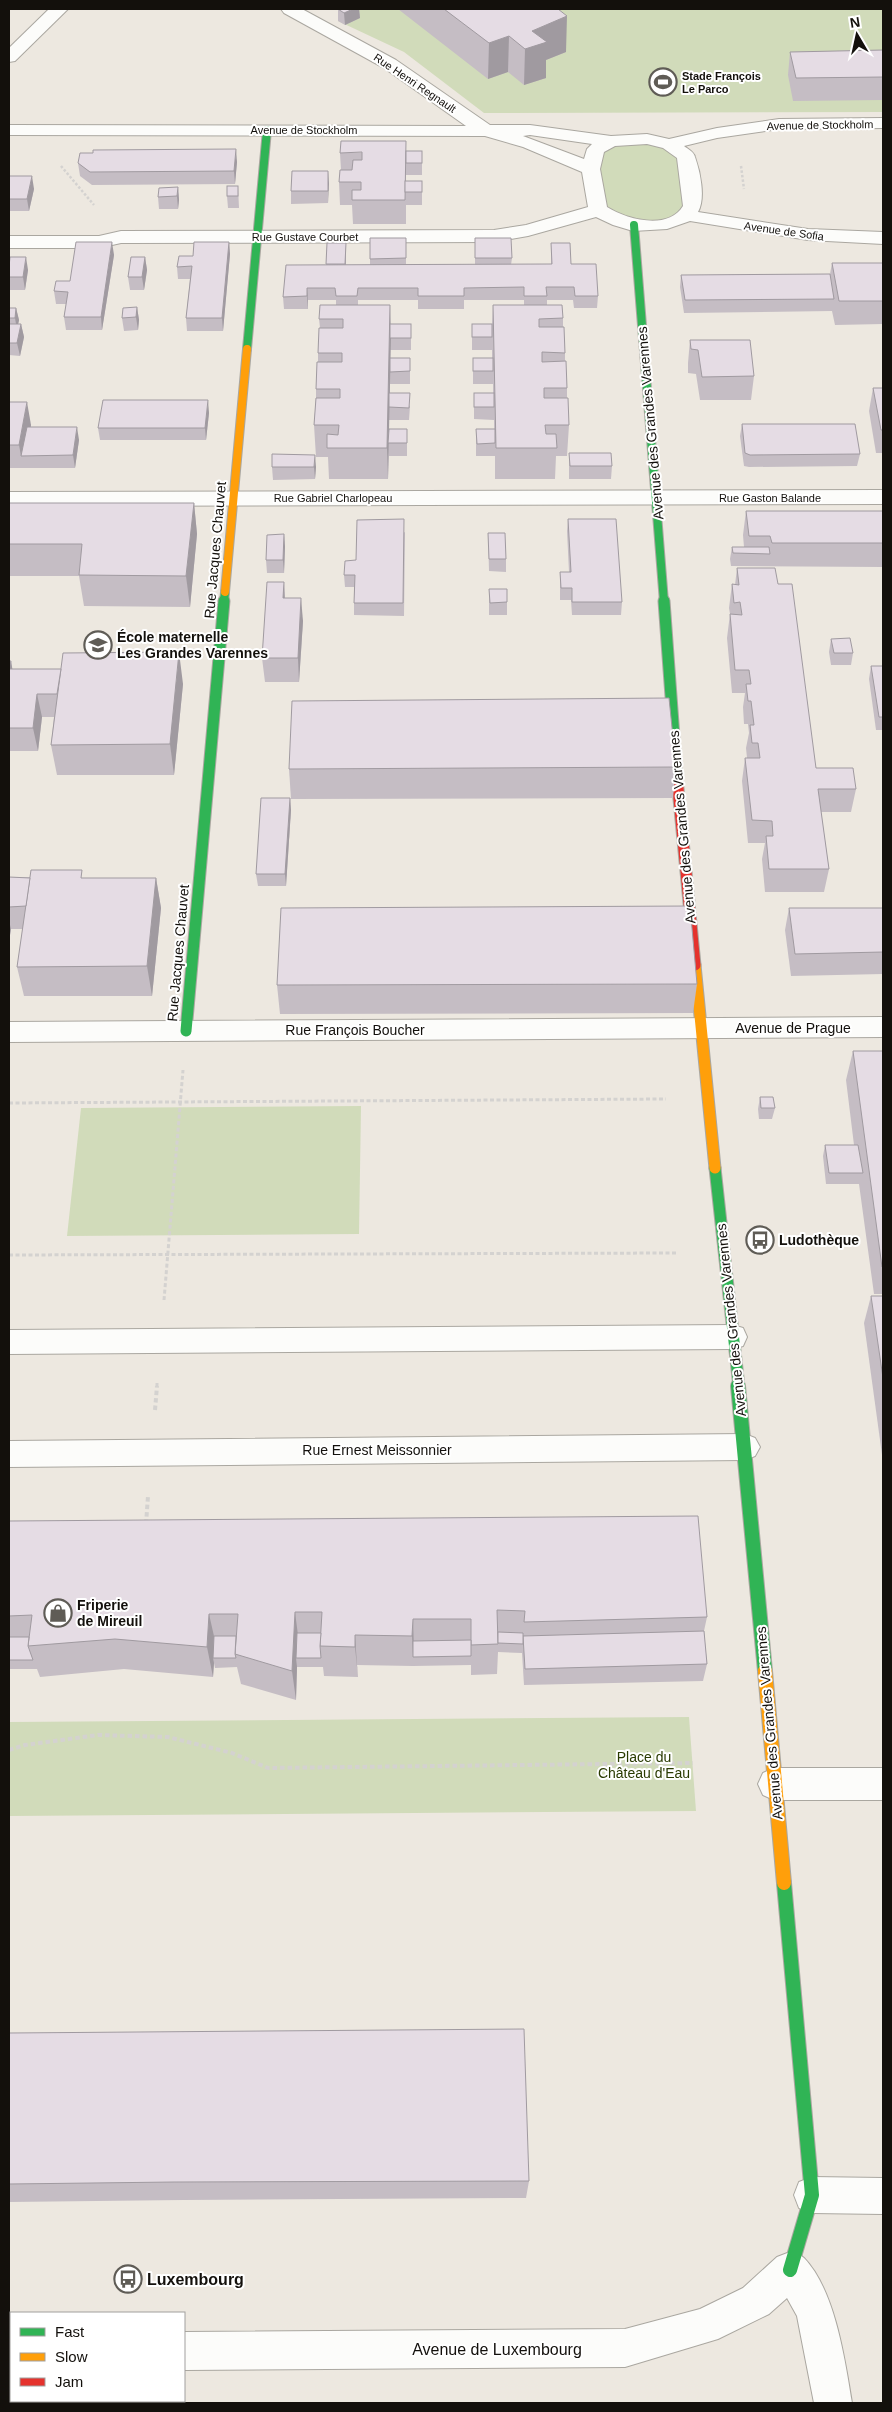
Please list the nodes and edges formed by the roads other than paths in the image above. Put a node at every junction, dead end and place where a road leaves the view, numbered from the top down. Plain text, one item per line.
1 (59, 9) edge
2 (290, 9) edge
3 (9, 57) edge
4 (883, 123) edge
5 (9, 130) edge
6 (267, 130) junction
7 (486, 131) junction
8 (611, 141) junction
9 (669, 144) junction
10 (591, 169) junction
11 (598, 210) junction
12 (686, 215) junction
13 (634, 225) junction
14 (259, 237) junction
15 (883, 238) edge
16 (9, 242) edge
17 (883, 497) edge
18 (657, 498) junction
19 (9, 499) edge
20 (234, 499) junction
21 (883, 1027) edge
22 (702, 1028) junction
23 (9, 1032) edge
24 (186, 1032) junction
25 (733, 1337) junction
26 (9, 1342) edge
27 (745, 1447) junction
28 (9, 1454) edge
29 (774, 1784) junction
30 (883, 1784) edge
31 (812, 2195) junction
32 (883, 2196) edge
33 (790, 2270) junction
34 (185, 2351) edge
35 (833, 2403) edge

1 - 3 street
2 - 7 street, Rue Henri Regnault
4 - 9 street, Avenue de Stockholm
5 - 6 street, Avenue de Stockholm
6 - 7 street, Avenue de Stockholm
6 - 14 street, Rue Jacques Chauvet
7 - 8 street
7 - 10 street, Avenue de Stockholm
8 - 9 street
8 - 10 street
9 - 12 street
10 - 11 street
11 - 13 street
11 - 14 street, Rue Gustave Courbet
12 - 13 street
12 - 15 street, Avenue de Sofia
13 - 18 street, Avenue des Grandes Varennes
14 - 16 street, Rue Gustave Courbet
14 - 20 street, Rue Jacques Chauvet
17 - 18 street, Rue Gaston Balande
18 - 20 street, Rue Gabriel Charlopeau
18 - 22 street, Avenue des Grandes Varennes
19 - 20 street, Rue Gabriel Charlopeau
20 - 24 street, Rue Jacques Chauvet
21 - 22 street, Avenue de Prague
22 - 24 street, Rue François Boucher
22 - 25 street, Avenue des Grandes Varennes
23 - 24 street, Rue François Boucher
25 - 26 street
25 - 27 street, Avenue des Grandes Varennes
27 - 28 street, Rue Ernest Meissonnier
27 - 29 street, Avenue des Grandes Varennes
29 - 30 street
29 - 31 street, Avenue des Grandes Varennes
31 - 32 street
31 - 33 street, Avenue des Grandes Varennes
33 - 34 street, Avenue de Luxembourg
33 - 35 street

